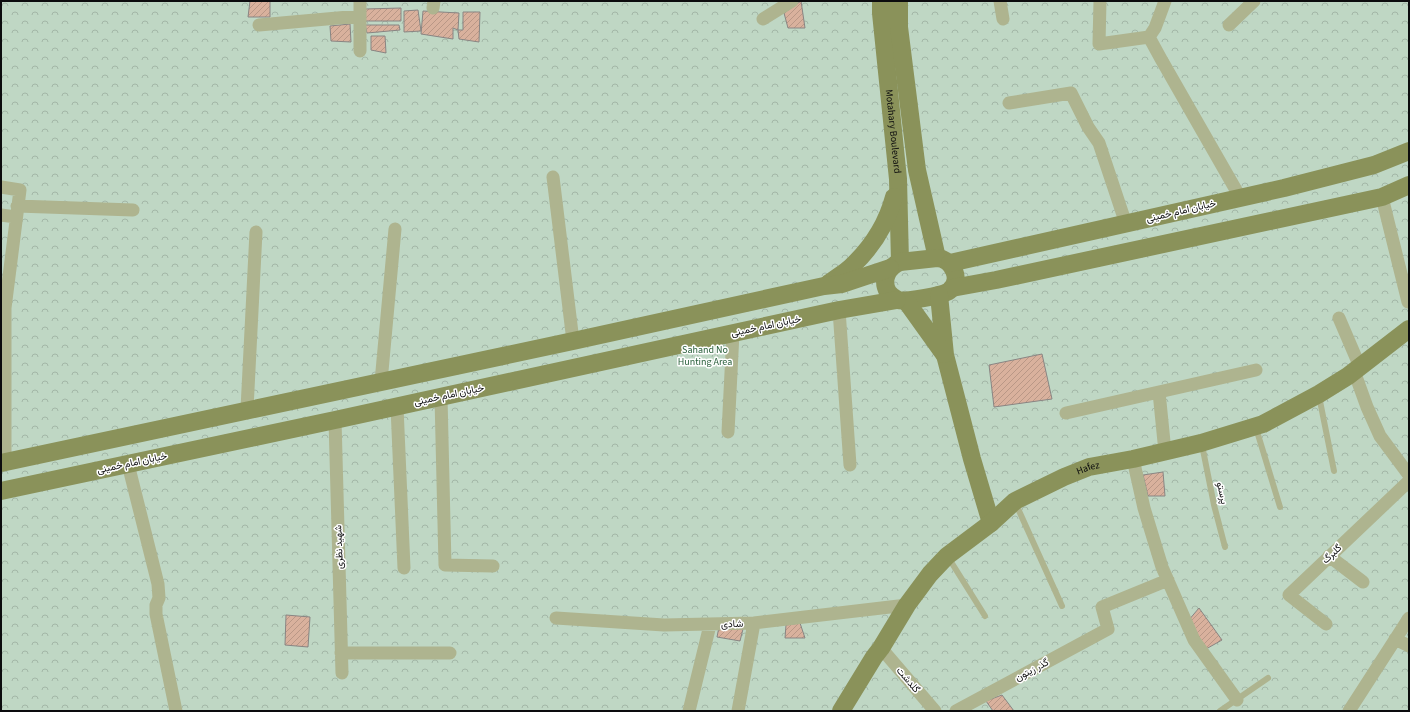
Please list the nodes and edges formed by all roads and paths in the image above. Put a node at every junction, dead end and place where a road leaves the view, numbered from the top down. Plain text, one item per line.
1 (360, 1) edge
2 (792, 1) edge
3 (881, 1) edge
4 (899, 1) edge
5 (1000, 1) edge
6 (1100, 1) edge
7 (1165, 1) edge
8 (1254, 1) edge
9 (360, 16) junction
10 (763, 19) dead end
11 (1003, 20) dead end
12 (259, 24) dead end
13 (1229, 25) dead end
14 (1150, 37) junction
15 (360, 51) dead end
16 (1009, 103) dead end
17 (1409, 151) edge
18 (553, 177) dead end
19 (898, 179) junction
20 (1409, 185) edge
21 (1, 188) edge
22 (1382, 196) junction
23 (1240, 197) junction
24 (133, 210) dead end
25 (17, 212) junction
26 (1, 215) edge
27 (1126, 224) junction
28 (395, 229) dead end
29 (256, 232) dead end
30 (944, 260) junction
31 (895, 265) junction
32 (824, 286) junction
33 (945, 292) junction
34 (902, 300) junction
35 (1408, 302) dead end
36 (839, 310) junction
37 (1339, 318) dead end
38 (1409, 329) edge
39 (733, 333) junction
40 (574, 341) junction
41 (945, 355) junction
42 (1357, 369) junction
43 (1256, 370) dead end
44 (380, 382) junction
45 (1159, 392) junction
46 (1319, 394) junction
47 (441, 397) junction
48 (397, 407) junction
49 (247, 409) junction
50 (1066, 413) dead end
51 (335, 420) junction
52 (1255, 426) junction
53 (728, 432) dead end
54 (1201, 443) junction
55 (1165, 452) junction
56 (1133, 459) junction
57 (3, 462) edge
58 (128, 464) junction
59 (850, 466) dead end
60 (1334, 471) dead end
61 (1409, 475) edge
62 (1409, 481) edge
63 (1, 491) edge
64 (1015, 501) junction
65 (1280, 507) dead end
66 (990, 523) junction
67 (1225, 547) dead end
68 (947, 556) junction
69 (1329, 556) junction
70 (493, 566) dead end
71 (404, 568) dead end
72 (1168, 580) junction
73 (1363, 582) dead end
74 (906, 605) junction
75 (1062, 606) dead end
76 (985, 616) dead end
77 (556, 618) dead end
78 (1409, 618) edge
79 (754, 623) junction
80 (1326, 624) dead end
81 (710, 625) junction
82 (1395, 639) junction
83 (1409, 646) edge
84 (881, 648) junction
85 (341, 653) junction
86 (450, 653) dead end
87 (342, 673) dead end
88 (1268, 678) dead end
89 (1237, 700) junction
90 (176, 711) edge
91 (689, 711) edge
92 (738, 711) edge
93 (841, 711) edge
94 (935, 711) edge
95 (956, 711) edge
96 (1220, 711) edge
97 (1349, 711) edge

1 - 9 street
2 - 10 street
3 - 19 main road, Motahary Boulevard
4 - 30 main road, Motahary Boulevard
5 - 11 street
6 - 14 street
7 - 14 street
8 - 13 street
9 - 12 street
9 - 15 street
14 - 23 street
16 - 27 street
17 - 23 main road, خیابان امام خمینی
18 - 40 street
19 - 31 main road, Motahary Boulevard
19 - 32 main road
20 - 22 main road
21 - 25 street
22 - 33 main road
22 - 35 street
23 - 27 main road, خیابان امام خمینی
24 - 25 street
25 - 26 street
25 - 57 street
27 - 30 main road, خیابان امام خمینی
28 - 44 street
29 - 49 street
30 - 31 main road, خیابان امام خمینی
30 - 33 main road, Motahary Boulevard
31 - 32 main road
31 - 34 main road, Motahary Boulevard
32 - 40 main road
33 - 34 main road, خیابان امام خمینی
33 - 41 main road, Motahary Boulevard
34 - 36 main road, خیابان امام خمینی
34 - 41 main road
36 - 39 main road, خیابان امام خمینی
36 - 59 street
37 - 42 street
38 - 42 main road, Hafez
39 - 47 main road, خیابان امام خمینی
39 - 53 street
40 - 44 main road
41 - 66 main road
42 - 46 main road, Hafez
42 - 61 street
43 - 45 street
44 - 49 main road
45 - 50 street
45 - 55 street
46 - 52 main road, Hafez
46 - 60 lane
47 - 48 main road, خیابان امام خمینی
47 - 70 street
48 - 51 main road, خیابان امام خمینی
48 - 71 street
49 - 57 main road
51 - 58 main road, خیابان امام خمینی
51 - 85 street, شهید نظری
52 - 54 main road, Hafez
52 - 65 lane
54 - 55 main road, Hafez
54 - 67 lane, پرستو
55 - 56 main road, Hafez
56 - 64 main road, Hafez
56 - 72 street
58 - 63 main road, خیابان امام خمینی
58 - 90 street
62 - 69 street, گلبرگ
64 - 66 main road, Hafez
64 - 75 lane
66 - 68 main road, Hafez
68 - 74 main road, Hafez
68 - 76 lane
69 - 73 street
69 - 80 street, گلبرگ
72 - 89 street
72 - 95 street, گذر زیتون
74 - 79 street, شادی
74 - 84 main road, Hafez
77 - 81 street, شادی
78 - 82 street
79 - 81 street, شادی
79 - 92 street
81 - 91 street
82 - 83 street
82 - 97 street
84 - 93 main road, Hafez
84 - 94 street, گلدشت
85 - 86 street
85 - 87 street, شهید نظری
88 - 89 lane
89 - 96 lane

